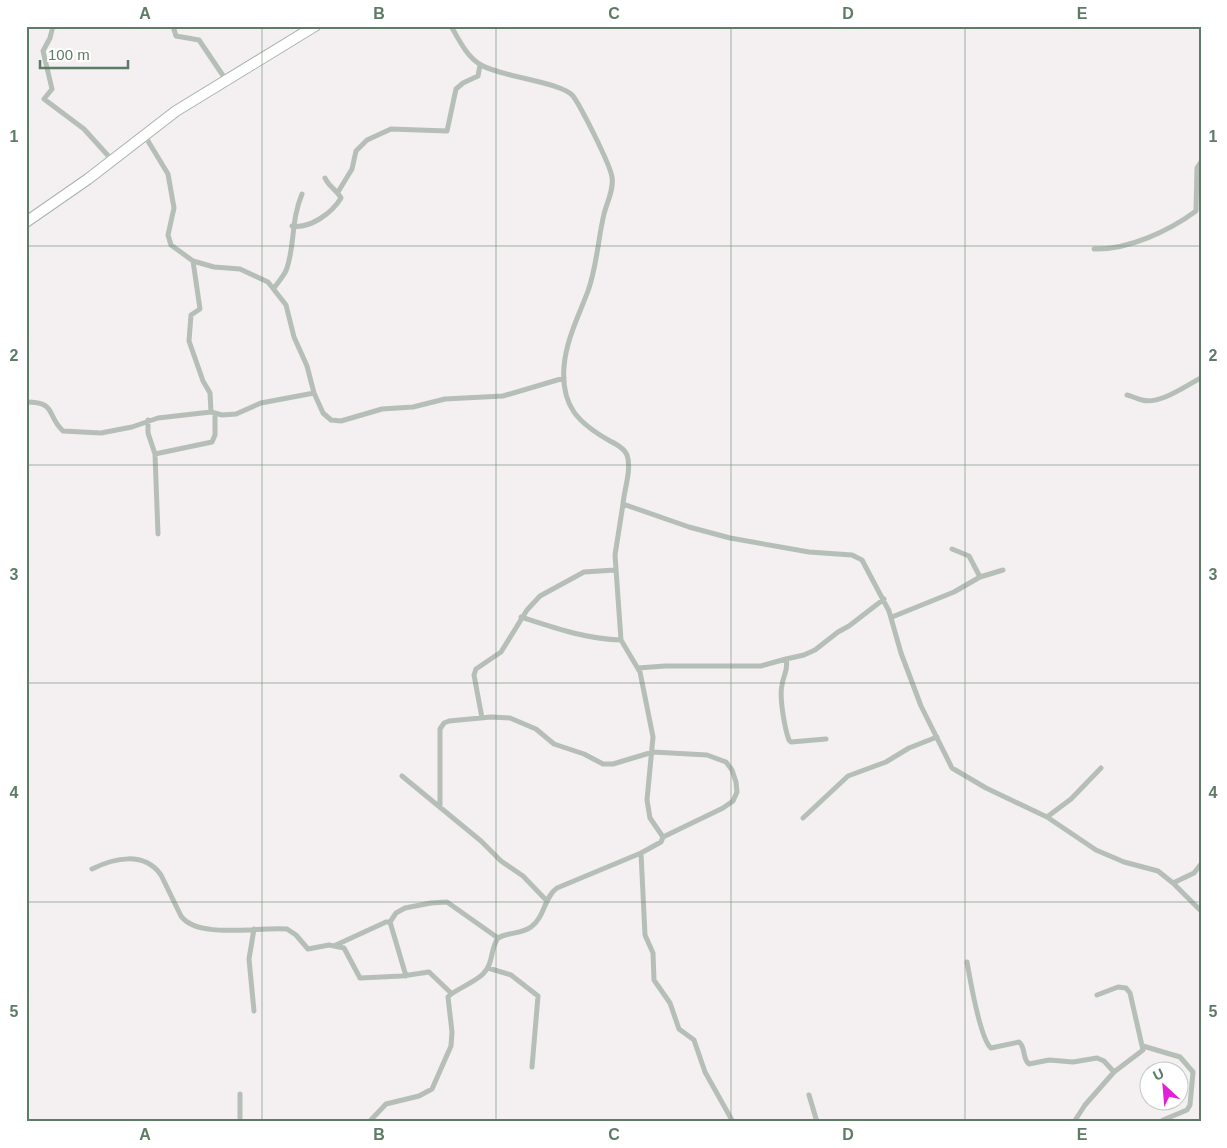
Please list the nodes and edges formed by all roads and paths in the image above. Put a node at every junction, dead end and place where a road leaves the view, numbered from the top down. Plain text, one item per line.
1 (53, 26) edge
2 (172, 26) edge
3 (315, 26) edge
4 (451, 26) edge
5 (480, 65) junction
6 (226, 80) junction
7 (145, 136) junction
8 (112, 161) junction
9 (1201, 162) edge
10 (325, 178) dead end
11 (338, 192) junction
12 (302, 194) dead end
13 (26, 222) edge
14 (292, 226) junction
15 (1094, 249) dead end
16 (193, 261) junction
17 (274, 288) junction
18 (564, 378) junction
19 (1201, 378) edge
20 (314, 393) junction
21 (1127, 395) dead end
22 (26, 402) edge
23 (213, 413) junction
24 (148, 420) junction
25 (155, 454) junction
26 (622, 504) junction
27 (158, 534) dead end
28 (952, 549) dead end
29 (615, 570) junction
30 (1003, 570) dead end
31 (980, 577) junction
32 (884, 599) junction
33 (522, 617) junction
34 (892, 617) junction
35 (621, 640) junction
36 (786, 659) junction
37 (638, 668) junction
38 (482, 718) junction
39 (937, 737) junction
40 (826, 739) dead end
41 (653, 752) junction
42 (1101, 768) dead end
43 (402, 776) dead end
44 (440, 807) junction
45 (1047, 817) junction
46 (803, 818) dead end
47 (663, 837) junction
48 (641, 853) junction
49 (1201, 864) edge
50 (92, 869) dead end
51 (1173, 883) junction
52 (547, 901) junction
53 (1201, 911) edge
54 (390, 922) junction
55 (254, 929) junction
56 (498, 938) junction
57 (335, 946) junction
58 (967, 962) dead end
59 (488, 968) junction
60 (406, 976) junction
61 (451, 993) junction
62 (1097, 994) dead end
63 (254, 1011) dead end
64 (1143, 1046) junction
65 (532, 1067) dead end
66 (1114, 1072) junction
67 (240, 1094) dead end
68 (809, 1095) dead end
69 (1163, 1120) dead end
70 (240, 1122) edge
71 (369, 1122) edge
72 (733, 1122) edge
73 (816, 1122) edge
74 (1074, 1122) edge

1 - 8 street
2 - 6 street
3 - 6 main road
4 - 5 street
5 - 11 street
5 - 18 street
6 - 7 main road
7 - 8 main road
7 - 16 street
8 - 13 main road
9 - 15 street
10 - 11 street
11 - 14 street
12 - 14 street
14 - 17 street
16 - 17 street
16 - 23 street
17 - 20 street
18 - 20 street
18 - 26 street
19 - 21 street
20 - 23 street
22 - 24 street
23 - 24 street
23 - 25 street
24 - 25 street
25 - 27 street
26 - 29 street
26 - 32 street
28 - 31 street
29 - 33 street
29 - 35 street
30 - 31 street
31 - 34 street
32 - 34 street
32 - 36 street
33 - 35 street
33 - 38 street
34 - 39 street
35 - 37 street
36 - 37 street
36 - 40 street
37 - 41 street
38 - 41 street
38 - 44 street
39 - 45 street
39 - 46 street
41 - 47 street
41 - 47 street
42 - 45 street
43 - 44 street
44 - 52 street
45 - 51 street
47 - 48 street
48 - 52 street
48 - 72 street
49 - 51 street
50 - 55 street
51 - 53 street
52 - 56 street
54 - 56 street
54 - 57 street
54 - 60 street
55 - 57 street
55 - 63 street
56 - 59 street
57 - 60 street
58 - 66 street
59 - 61 street
59 - 65 street
60 - 61 street
61 - 71 street
62 - 64 street
64 - 66 street
64 - 69 street
66 - 74 street
67 - 70 street
68 - 73 street

